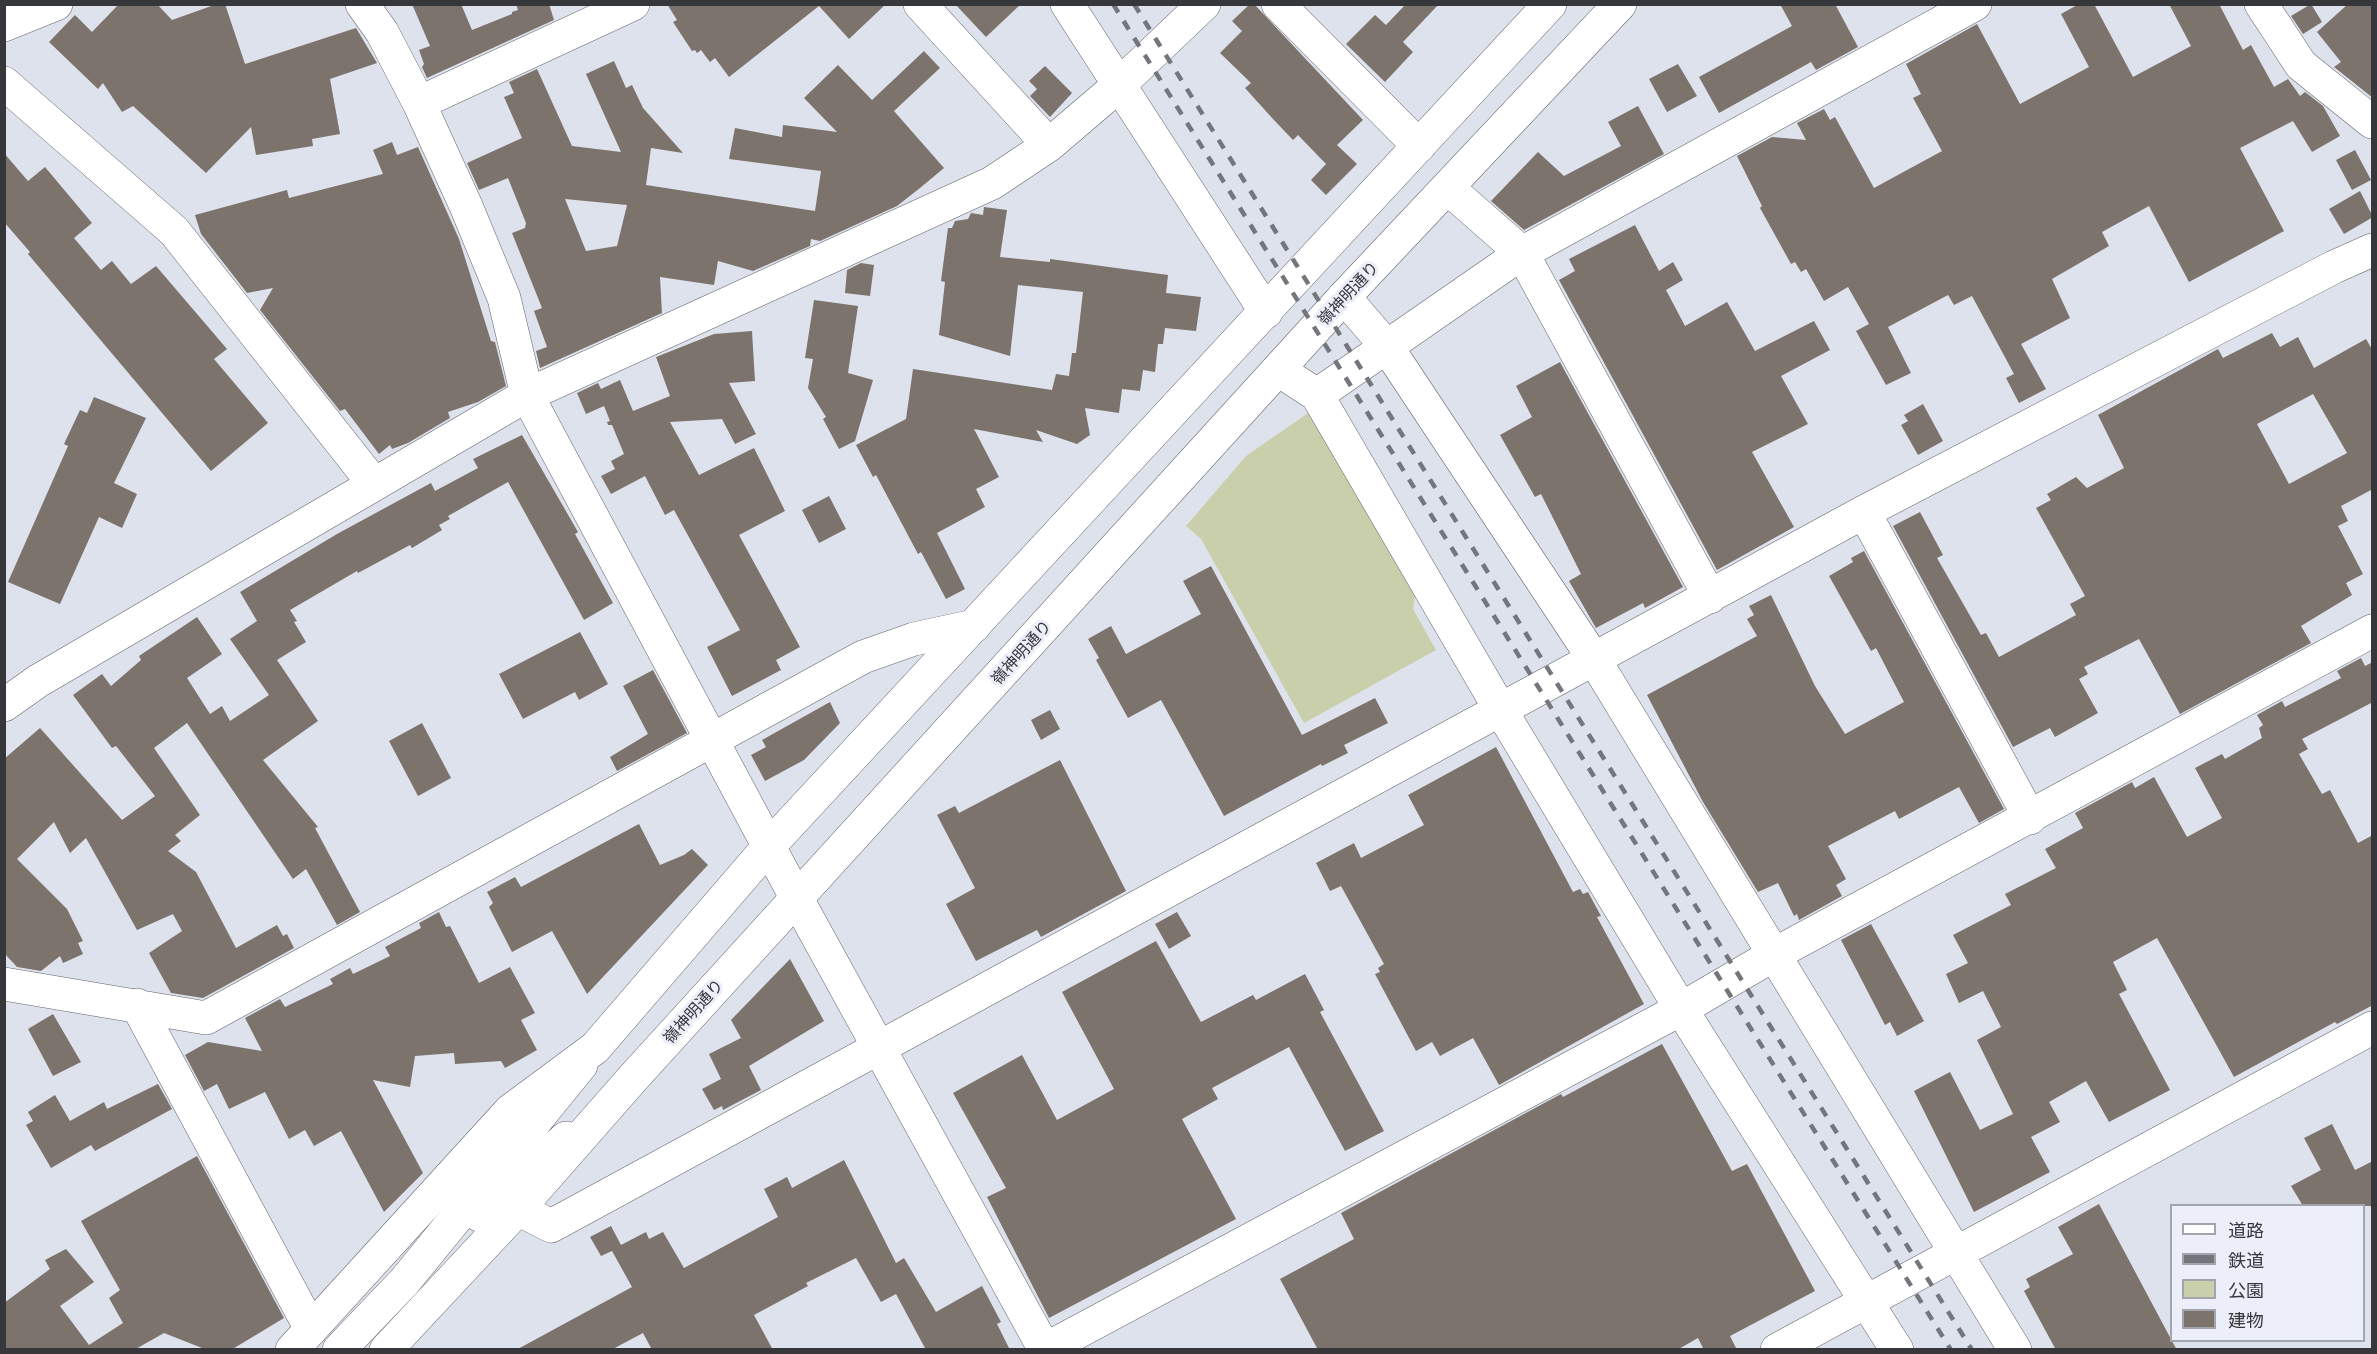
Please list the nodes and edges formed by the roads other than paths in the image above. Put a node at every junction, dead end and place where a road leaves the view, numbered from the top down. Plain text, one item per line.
1 (56, 4) edge
2 (362, 4) edge
3 (633, 4) edge
4 (920, 4) edge
5 (1067, 4) edge
6 (1204, 4) edge
7 (1278, 4) edge
8 (1550, 4) edge
9 (1620, 4) edge
10 (1975, 4) edge
11 (2261, 4) edge
12 (4, 25) edge
13 (4, 83) edge
14 (1119, 86) junction
15 (419, 104) junction
16 (2373, 122) edge
17 (1049, 145) junction
18 (1419, 146) junction
19 (1449, 189) junction
20 (2373, 250) edge
21 (1522, 253) junction
22 (1344, 297) junction
23 (1266, 312) junction
24 (1387, 347) junction
25 (1280, 371) junction
26 (527, 395) junction
27 (1317, 395) junction
28 (374, 484) junction
29 (1864, 512) junction
30 (1710, 597) junction
31 (974, 626) junction
32 (2373, 631) edge
33 (1594, 659) junction
34 (4, 705) edge
35 (1500, 710) junction
36 (714, 740) junction
37 (2030, 818) junction
38 (770, 845) junction
39 (797, 899) junction
40 (1775, 954) junction
41 (4, 984) edge
42 (137, 1005) junction
43 (1680, 1009) junction
44 (2373, 1028) edge
45 (595, 1048) junction
46 (879, 1048) junction
47 (633, 1078) junction
48 (518, 1209) junction
49 (1957, 1252) junction
50 (404, 1282) junction
51 (1867, 1301) junction
52 (302, 1339) edge
53 (1044, 1349) edge
54 (339, 1350) edge
55 (386, 1350) edge
56 (1778, 1350) edge
57 (1897, 1350) edge
58 (2015, 1350) edge

1 - 12 street
2 - 15 street
3 - 15 street
4 - 17 street
5 - 14 street
6 - 14 street
7 - 18 street
8 - 18 street, 嶺神明通り
9 - 19 street, 嶺神明通り
10 - 21 street
11 - 16 street
13 - 28 street
14 - 17 street
14 - 23 street
15 - 26 street
17 - 26 street
18 - 23 street, 嶺神明通り
19 - 21 street
19 - 22 street, 嶺神明通り
20 - 29 street
21 - 24 street
21 - 30 street
22 - 24 street
22 - 25 street, 嶺神明通り
23 - 31 street, 嶺神明通り
24 - 27 street
24 - 33 street
25 - 27 street
25 - 39 street, 嶺神明通り
26 - 28 street
26 - 36 street
27 - 35 street
28 - 34 street
29 - 30 street
29 - 37 street
30 - 33 street
31 - 36 street
31 - 38 street, 嶺神明通り
32 - 37 street
33 - 35 street
33 - 40 street
35 - 43 street
35 - 46 street
36 - 38 street
36 - 42 street
37 - 40 street
38 - 39 street
38 - 45 street, 嶺神明通り
39 - 46 street
39 - 47 street, 嶺神明通り
40 - 43 street
40 - 49 street
41 - 42 street
42 - 52 street
43 - 51 street
43 - 53 street
44 - 49 street
45 - 50 street, 嶺神明通り
45 - 52 street
46 - 48 street
46 - 53 street
47 - 48 street
47 - 50 street, 嶺神明通り
48 - 55 street
49 - 51 street
49 - 58 street
50 - 54 street, 嶺神明通り
51 - 56 street
51 - 57 street

